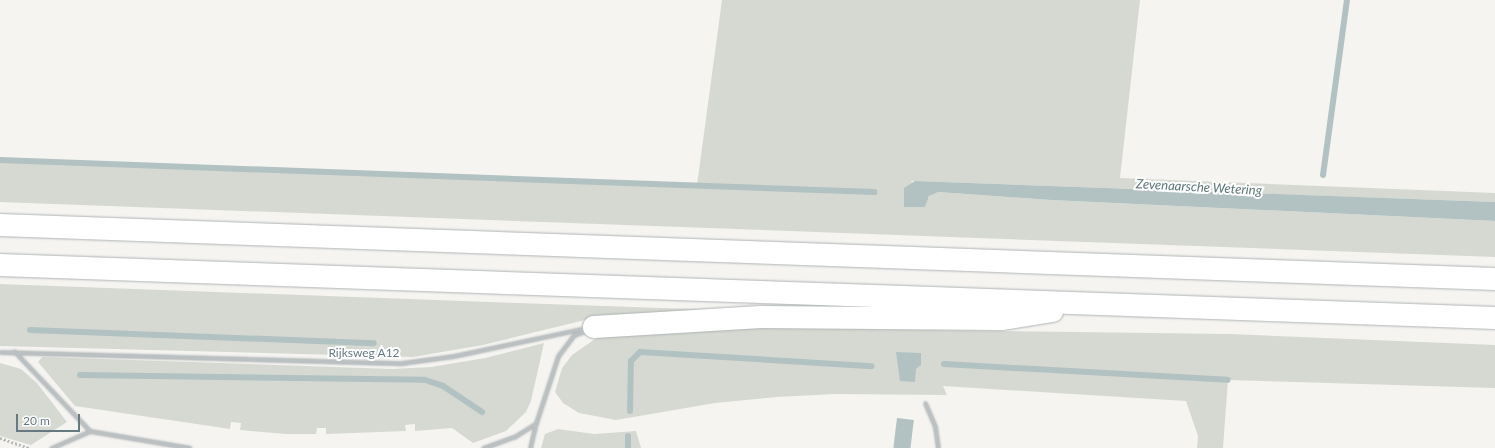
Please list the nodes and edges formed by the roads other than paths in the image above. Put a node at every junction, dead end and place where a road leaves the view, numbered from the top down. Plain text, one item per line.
1 (0, 225) edge
2 (0, 265) edge
3 (1495, 279) edge
4 (1098, 303) junction
5 (1495, 318) edge
6 (594, 327) junction
7 (13, 351) junction
8 (0, 352) edge
9 (925, 403) dead end
10 (536, 423) junction
11 (90, 431) junction
12 (51, 448) edge
13 (190, 448) edge
14 (483, 448) edge
15 (530, 448) edge
16 (938, 448) edge

1 - 3 highway
2 - 4 highway
4 - 5 highway
4 - 6 highway
6 - 7 lane, Rijksweg A12
6 - 10 lane
7 - 8 lane, Rijksweg A12
7 - 11 lane
9 - 16 lane
10 - 14 lane
10 - 15 lane
11 - 12 lane
11 - 13 lane

